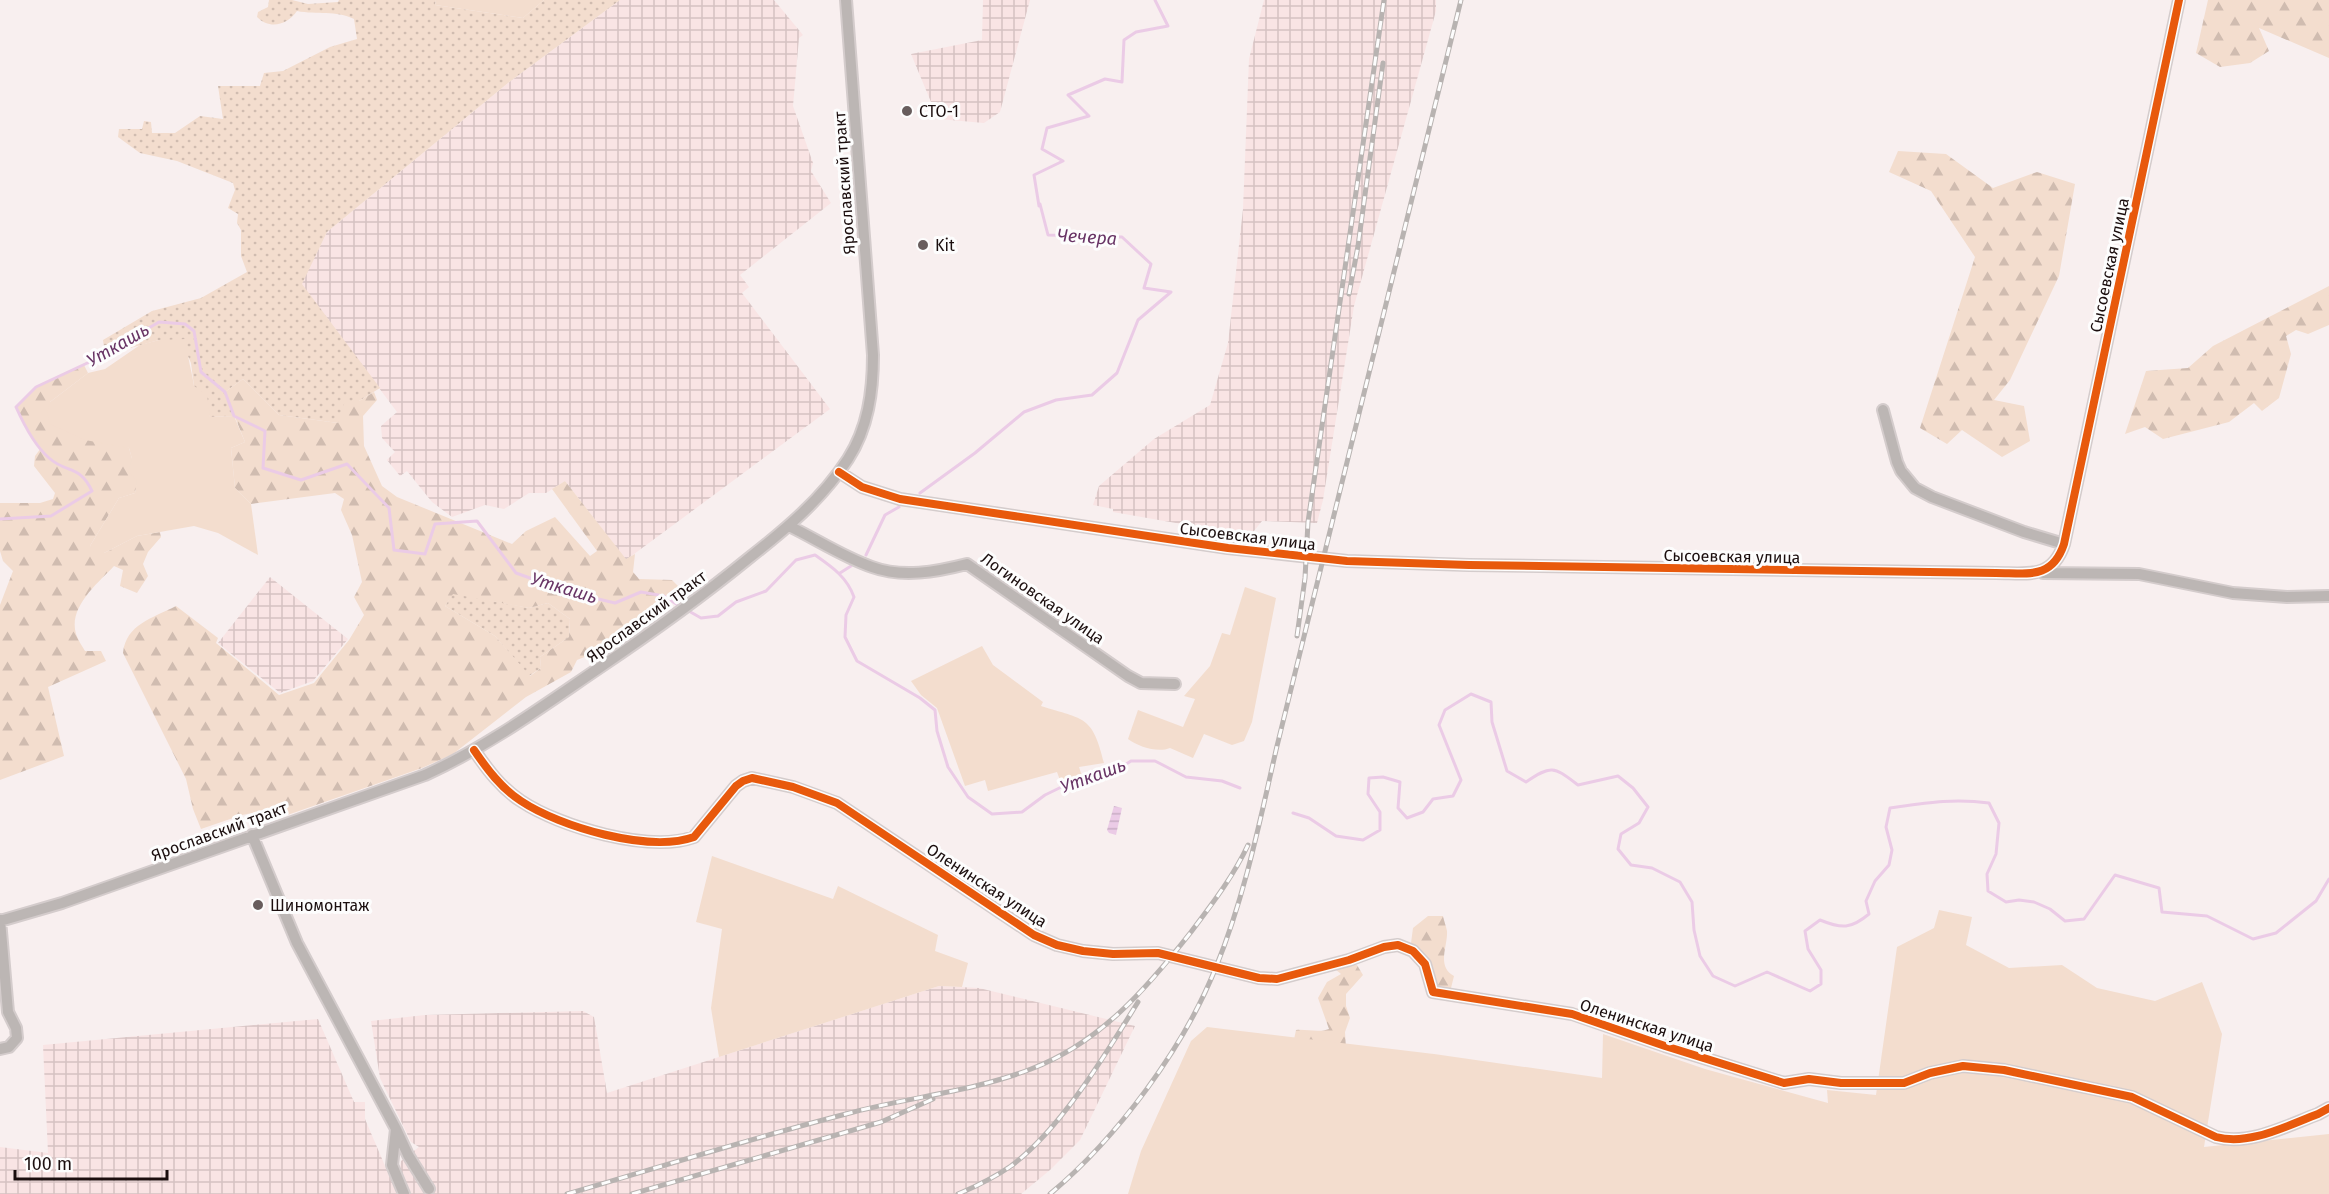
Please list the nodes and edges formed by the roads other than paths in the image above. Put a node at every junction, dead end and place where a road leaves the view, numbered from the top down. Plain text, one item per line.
1 (846, 0) edge
2 (2179, 0) edge
3 (1883, 410) dead end
4 (839, 472) junction
5 (789, 526) junction
6 (2063, 548) junction
7 (2037, 573) junction
8 (2082, 573) junction
9 (2329, 596) edge
10 (1175, 684) dead end
11 (474, 750) junction
12 (252, 835) junction
13 (0, 920) edge
14 (4, 1016) edge
15 (0, 1049) edge
16 (2329, 1108) edge
17 (396, 1129) junction
18 (429, 1190) dead end
19 (404, 1194) edge

1 - 4 street, Ярославский тракт
2 - 6 street, Сысоевская улица
3 - 6 street
4 - 5 street, Ярославский тракт
4 - 7 street, Сысоевская улица
5 - 10 street, Логиновская улица
5 - 11 street, Ярославский тракт
6 - 7 street
6 - 8 street
7 - 8 street, Сысоевская улица
8 - 9 street, Сысоевская улица
11 - 12 street, Ярославский тракт
11 - 16 street, Оленинская улица
12 - 13 street, Ярославский тракт
12 - 17 street
13 - 14 street
14 - 15 street
17 - 18 street
17 - 19 street

